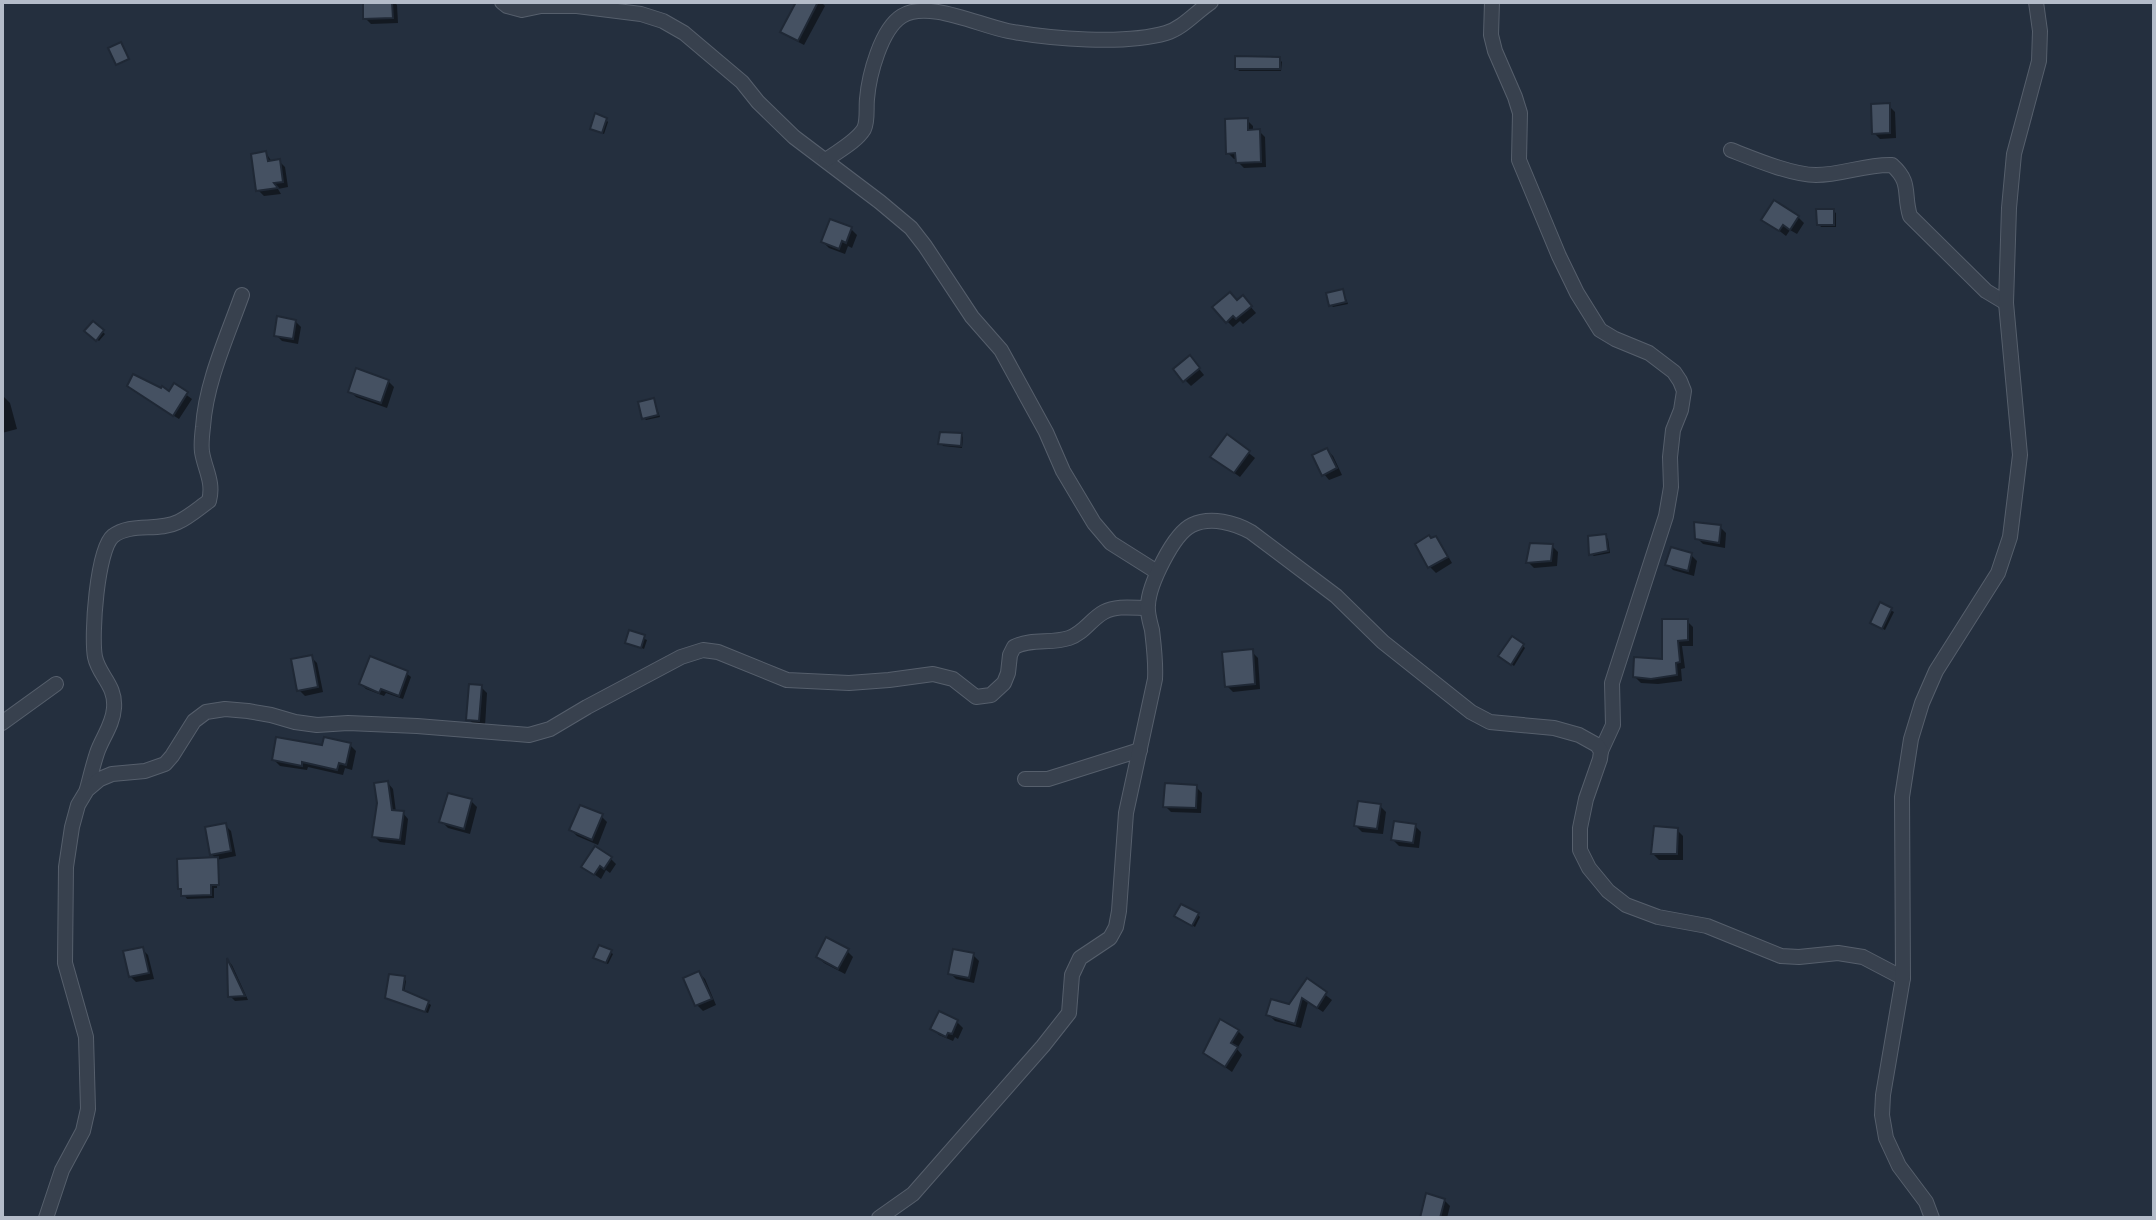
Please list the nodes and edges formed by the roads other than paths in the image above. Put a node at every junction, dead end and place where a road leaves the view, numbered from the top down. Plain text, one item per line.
1 (502, 2) edge
2 (1211, 2) edge
3 (1492, 2) edge
4 (2036, 2) edge
5 (1731, 150) dead end
6 (826, 160) junction
7 (242, 295) dead end
8 (2006, 303) junction
9 (1157, 572) junction
10 (1147, 608) junction
11 (56, 684) dead end
12 (2, 723) edge
13 (1140, 750) junction
14 (1601, 751) junction
15 (1025, 779) dead end
16 (87, 790) junction
17 (1903, 978) junction
18 (46, 1218) edge
19 (879, 1218) edge
20 (1932, 1218) edge

1 - 6 street
2 - 6 street
3 - 14 street
4 - 8 street
5 - 8 street
6 - 9 street
7 - 16 street
8 - 17 street
9 - 10 street
9 - 14 street
10 - 13 street
10 - 16 street
11 - 12 street
13 - 15 street
13 - 19 street
14 - 17 street
16 - 18 street
17 - 20 street

